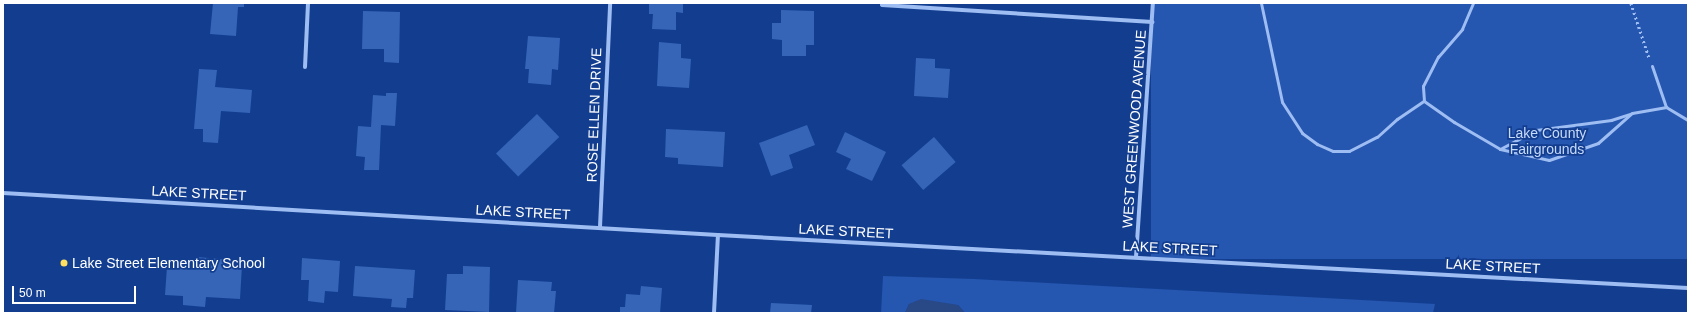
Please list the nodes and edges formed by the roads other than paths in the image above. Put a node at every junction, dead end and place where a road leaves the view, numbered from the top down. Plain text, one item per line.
1 (308, 3) edge
2 (610, 3) edge
3 (883, 3) edge
4 (1153, 3) edge
5 (1261, 3) edge
6 (1472, 3) edge
7 (1152, 22) junction
8 (1652, 66) road end
9 (304, 67) dead end
10 (1424, 101) junction
11 (1666, 107) junction
12 (1632, 114) junction
13 (1688, 120) edge
14 (1500, 149) junction
15 (3, 193) edge
16 (600, 227) junction
17 (718, 235) junction
18 (1136, 257) junction
19 (1688, 288) edge
20 (714, 313) edge

1 - 9 street
2 - 16 street, ROSE ELLEN DRIVE
3 - 7 street
4 - 7 street, WEST GREENWOOD AVENUE
5 - 10 lane
6 - 10 lane
7 - 18 street, WEST GREENWOOD AVENUE
8 - 11 lane
10 - 14 lane
11 - 12 lane
11 - 13 lane
12 - 14 lane
12 - 14 lane
15 - 16 street, LAKE STREET
16 - 17 street, LAKE STREET
17 - 18 street, LAKE STREET
17 - 20 street
18 - 19 street, LAKE STREET

